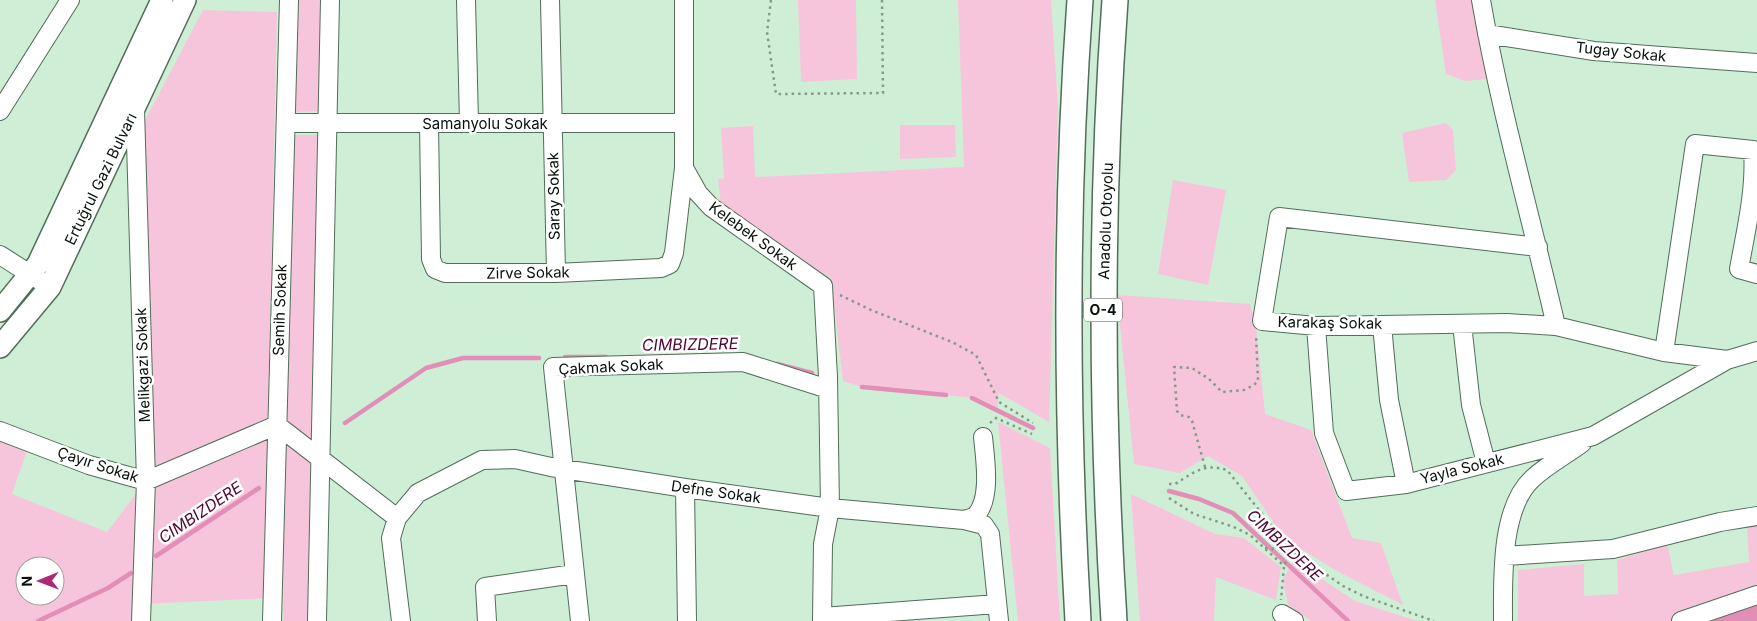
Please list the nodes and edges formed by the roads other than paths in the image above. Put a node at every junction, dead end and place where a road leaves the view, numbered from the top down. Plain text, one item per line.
1 (70, 0) edge
2 (162, 0) edge
3 (186, 0) edge
4 (289, 0) edge
5 (330, 0) edge
6 (466, 0) edge
7 (550, 0) edge
8 (684, 0) edge
9 (1080, 0) edge
10 (1115, 0) edge
11 (1481, 0) edge
12 (1487, 34) junction
13 (1757, 63) edge
14 (135, 109) junction
15 (0, 111) edge
16 (327, 122) junction
17 (469, 122) junction
18 (286, 123) junction
19 (684, 123) junction
20 (429, 124) junction
21 (553, 124) junction
22 (684, 168) junction
23 (1538, 247) junction
24 (0, 255) edge
25 (556, 273) junction
26 (30, 274) junction
27 (1757, 274) edge
28 (50, 287) junction
29 (0, 311) edge
30 (1462, 324) junction
31 (1382, 325) junction
32 (1316, 326) junction
33 (1556, 326) junction
34 (0, 347) edge
35 (1757, 350) edge
36 (1664, 352) junction
37 (1727, 360) junction
38 (828, 383) junction
39 (277, 425) junction
40 (0, 431) edge
41 (1593, 436) junction
42 (983, 437) road end
43 (319, 457) junction
44 (1486, 463) junction
45 (564, 469) junction
46 (146, 480) junction
47 (1406, 484) junction
48 (685, 488) junction
49 (830, 508) junction
50 (1757, 516) edge
51 (397, 518) junction
52 (964, 520) junction
53 (1506, 556) junction
54 (574, 574) junction
55 (1757, 595) edge
56 (998, 613) edge
57 (822, 619) edge
58 (141, 621) edge
59 (272, 621) edge
60 (317, 621) edge
61 (401, 621) edge
62 (487, 621) edge
63 (580, 621) edge
64 (688, 621) edge
65 (1078, 621) edge
66 (1114, 621) edge
67 (1503, 621) edge
68 (1680, 621) edge

1 - 15 street
2 - 26 main road, Ertuğrul Gazi Bulvarı
3 - 14 main road, Ertuğrul Gazi Bulvarı
4 - 18 street, Semih Sokak
5 - 16 street
6 - 17 street
7 - 21 street, Saray Sokak
8 - 19 street, Kelebek Sokak
9 - 65 highway, O-4
10 - 66 highway, Anadolu Otoyolu / O-4
11 - 12 street
12 - 13 street, Tugay Sokak
12 - 23 street
14 - 28 main road, Ertuğrul Gazi Bulvarı
14 - 46 street, Melikgazi Sokak
16 - 18 street, Samanyolu Sokak
16 - 20 street, Samanyolu Sokak
16 - 43 street
17 - 20 street, Samanyolu Sokak
17 - 21 street, Samanyolu Sokak
18 - 39 street, Semih Sokak
19 - 21 street, Samanyolu Sokak
19 - 22 street, Kelebek Sokak
20 - 25 street, Zirve Sokak
21 - 25 street, Saray Sokak
22 - 25 street, Zirve Sokak
22 - 38 street, Kelebek Sokak
23 - 32 street, Karakaş Sokak
23 - 33 street
24 - 26 street
26 - 28 street
26 - 29 main road, Ertuğrul Gazi Bulvarı
27 - 36 street
28 - 34 main road, Ertuğrul Gazi Bulvarı
30 - 31 street, Karakaş Sokak
30 - 33 street, Karakaş Sokak
30 - 44 street
31 - 32 street, Karakaş Sokak
31 - 47 street
32 - 47 street, Yayla Sokak
33 - 36 street, Karakaş Sokak
35 - 37 street
36 - 37 street, Karakaş Sokak
37 - 41 street, Yayla Sokak
38 - 45 street, Çakmak Sokak
38 - 49 street
39 - 43 street
39 - 46 street, Çayır Sokak
39 - 59 street, Semih Sokak
40 - 46 street, Çayır Sokak
41 - 44 street, Yayla Sokak
41 - 53 street
42 - 52 street
43 - 51 street
43 - 60 street
44 - 47 street, Yayla Sokak
45 - 48 street, Defne Sokak
45 - 51 street, Defne Sokak
45 - 54 street, Çakmak Sokak
46 - 58 street, Melikgazi Sokak
48 - 49 street, Defne Sokak
48 - 64 street
49 - 52 street, Defne Sokak
49 - 57 street
50 - 53 street
51 - 61 street, Defne Sokak
52 - 56 street, Defne Sokak
53 - 67 street
54 - 62 street
54 - 63 street, Çakmak Sokak
55 - 68 street
56 - 57 street

